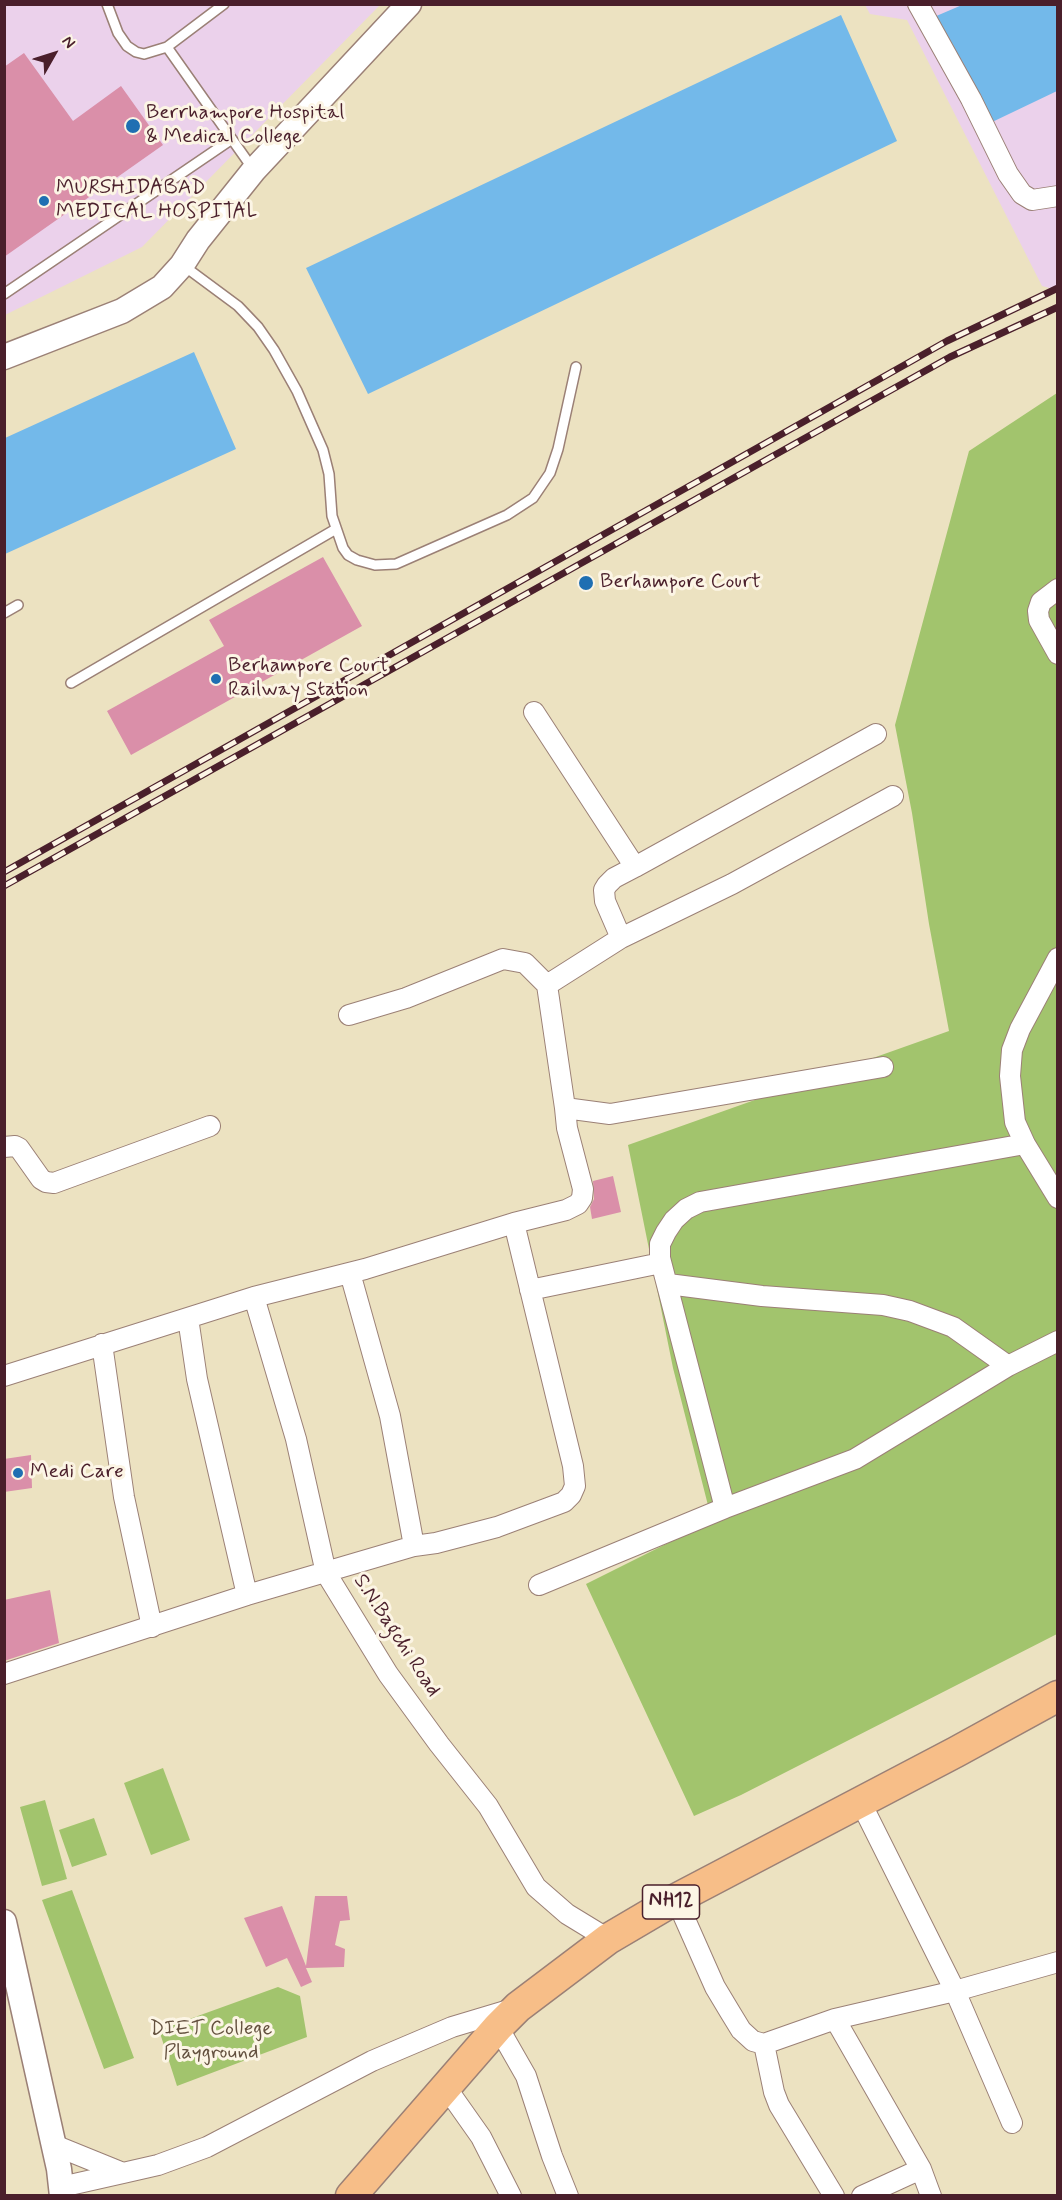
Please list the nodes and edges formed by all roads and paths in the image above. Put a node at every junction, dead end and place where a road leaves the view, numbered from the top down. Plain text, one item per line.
1 (106, 4) edge
2 (224, 4) edge
3 (410, 4) edge
4 (918, 4) edge
5 (167, 46) junction
6 (232, 140) junction
7 (254, 171) junction
8 (1058, 196) edge
9 (182, 265) junction
10 (4, 294) edge
11 (4, 357) edge
12 (576, 367) dead end
13 (336, 529) junction
14 (1058, 589) edge
15 (18, 605) dead end
16 (4, 613) edge
17 (1058, 654) edge
18 (71, 683) dead end
19 (534, 712) dead end
20 (876, 734) dead end
21 (893, 796) dead end
22 (635, 867) junction
23 (621, 938) junction
24 (1058, 957) edge
25 (547, 985) junction
26 (349, 1015) dead end
27 (883, 1067) dead end
28 (565, 1108) junction
29 (210, 1126) dead end
30 (1025, 1144) junction
31 (4, 1147) edge
32 (1058, 1198) edge
33 (514, 1223) junction
34 (661, 1263) junction
35 (350, 1272) junction
36 (668, 1284) junction
37 (530, 1290) junction
38 (254, 1297) junction
39 (188, 1318) junction
40 (1058, 1341) edge
41 (102, 1344) junction
42 (1008, 1366) junction
43 (4, 1376) edge
44 (725, 1508) junction
45 (414, 1546) junction
46 (326, 1573) junction
47 (539, 1585) dead end
48 (247, 1596) junction
49 (152, 1627) junction
50 (4, 1674) edge
51 (1058, 1696) edge
52 (860, 1801) junction
53 (676, 1899) junction
54 (4, 1922) edge
55 (608, 1939) junction
56 (1058, 1962) edge
57 (955, 1991) junction
58 (508, 2017) junction
59 (835, 2019) junction
60 (764, 2044) junction
61 (445, 2086) junction
62 (1012, 2123) dead end
63 (54, 2145) junction
64 (921, 2169) junction
65 (123, 2173) junction
66 (62, 2192) edge
67 (351, 2196) edge
68 (511, 2196) edge
69 (568, 2196) edge
70 (834, 2196) edge
71 (862, 2196) edge
72 (931, 2196) edge

1 - 5 lane
2 - 5 lane
3 - 7 street
4 - 8 street
5 - 6 lane
6 - 7 lane
6 - 10 lane
7 - 9 street
9 - 11 street
9 - 13 lane
12 - 13 lane
13 - 18 lane
14 - 17 street
15 - 16 lane
19 - 22 street
20 - 22 street
21 - 23 street
22 - 23 street
23 - 25 street
24 - 30 street
25 - 26 street
25 - 28 street
27 - 28 street
28 - 33 street
29 - 31 street
30 - 32 street
30 - 34 street
33 - 35 street
33 - 37 street
34 - 36 street
34 - 37 street
35 - 38 street
35 - 45 street
36 - 42 street
36 - 44 street
37 - 45 street
38 - 39 street
38 - 46 street, S.N.Bagchi Road
39 - 41 street
39 - 48 street
40 - 42 street
41 - 43 street
41 - 49 street
42 - 44 street
44 - 47 street
45 - 46 street
46 - 48 street
46 - 55 street, S.N.Bagchi Road
48 - 49 street
49 - 50 street
51 - 52 main road, NH12
52 - 53 main road, NH12
52 - 57 street
53 - 55 main road, NH12
53 - 60 street
54 - 63 street
55 - 58 main road, NH12
56 - 57 street
57 - 59 street
57 - 62 street
58 - 61 main road, NH12
58 - 65 street
58 - 69 street
59 - 60 street
59 - 64 street
60 - 70 street
61 - 67 main road, NH12
61 - 68 street
63 - 65 street
63 - 66 street
64 - 71 street
64 - 72 street
65 - 66 street

